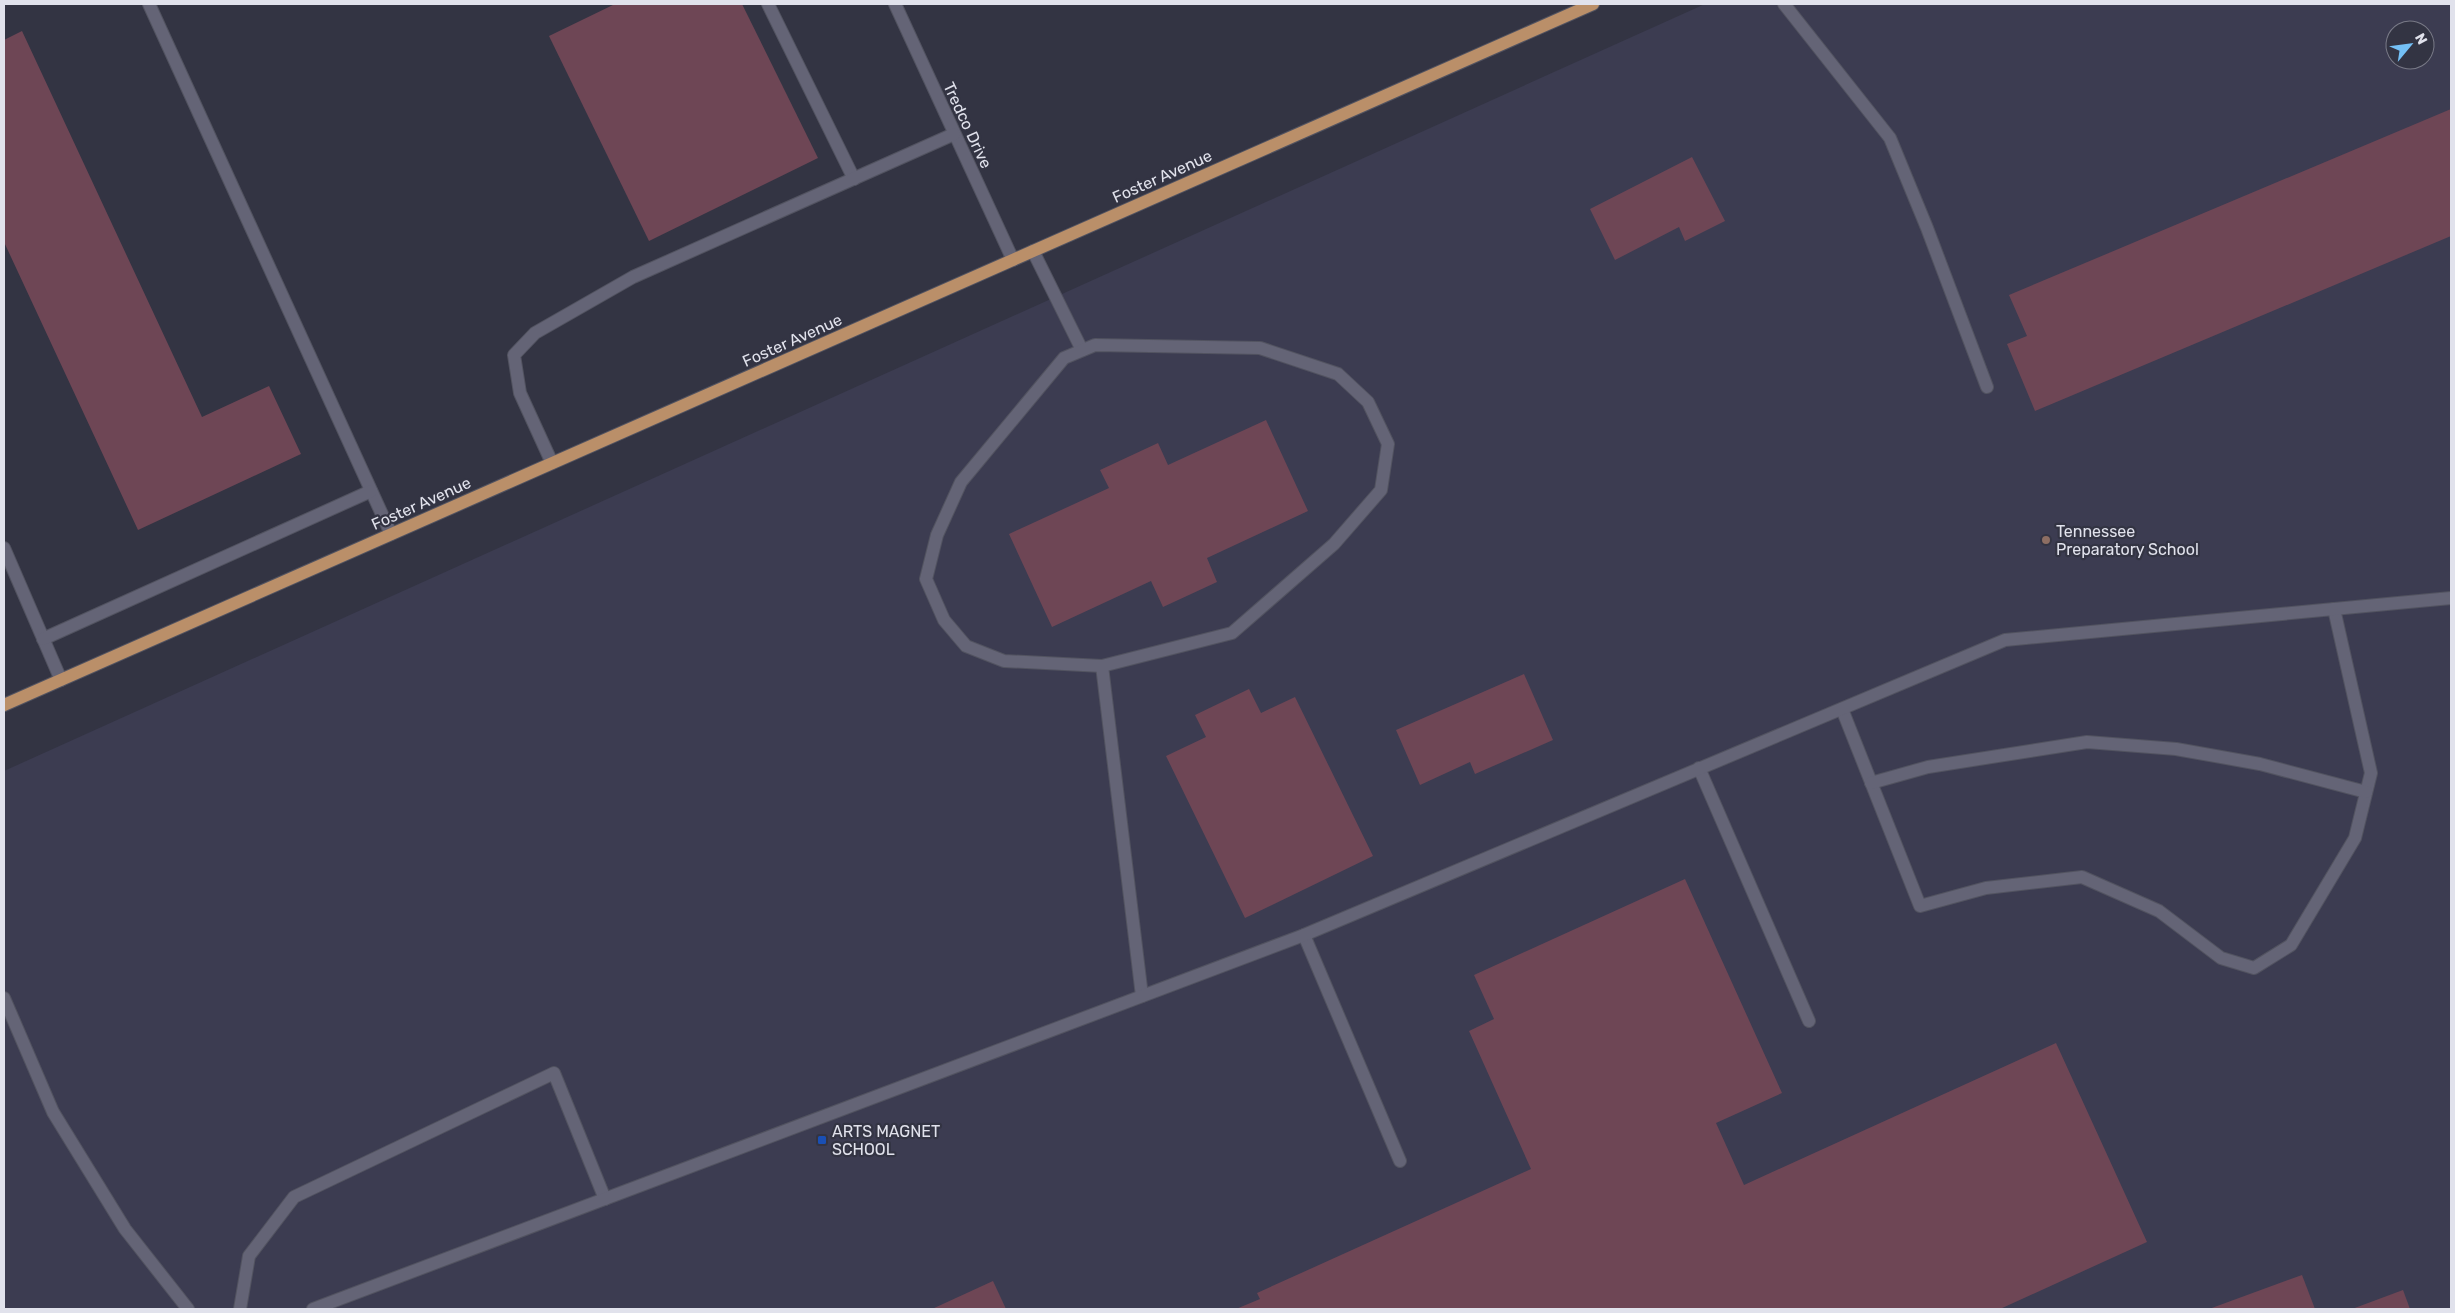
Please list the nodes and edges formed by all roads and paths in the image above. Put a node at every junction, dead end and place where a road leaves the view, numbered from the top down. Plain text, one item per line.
1 (149, 4) edge
2 (768, 4) edge
3 (895, 4) edge
4 (1784, 4) edge
5 (1587, 5) edge
6 (954, 134) junction
7 (854, 179) junction
8 (1033, 251) junction
9 (1013, 260) junction
10 (1082, 350) junction
11 (1987, 387) dead end
12 (552, 463) junction
13 (372, 491) junction
14 (391, 534) junction
15 (4, 548) edge
16 (2451, 598) edge
17 (2334, 609) junction
18 (43, 639) junction
19 (1102, 666) junction
20 (61, 680) junction
21 (4, 705) edge
22 (1842, 708) junction
23 (1699, 768) junction
24 (1871, 783) junction
25 (2366, 792) junction
26 (1304, 936) junction
27 (1142, 996) junction
28 (4, 998) edge
29 (1809, 1021) dead end
30 (1400, 1161) dead end
31 (605, 1199) junction
32 (320, 1308) edge
33 (188, 1309) edge
34 (240, 1309) edge

1 - 13 street
2 - 7 street
3 - 6 street, Tredco Drive
4 - 11 street
5 - 8 main road, Foster Avenue
6 - 7 street
6 - 9 street, Tredco Drive
7 - 12 street
8 - 9 main road, Foster Avenue
8 - 10 street
9 - 12 main road, Foster Avenue
10 - 19 street
10 - 19 street
12 - 14 main road, Foster Avenue
13 - 14 street
13 - 18 street
14 - 20 main road, Foster Avenue
15 - 18 street
16 - 17 street
17 - 22 street
17 - 25 street
18 - 20 street
19 - 27 street
20 - 21 main road, Foster Avenue
22 - 23 street
22 - 24 street
23 - 26 street
23 - 29 street
24 - 25 street
24 - 25 street
26 - 27 street
26 - 30 street
27 - 31 street
28 - 33 street
31 - 32 street
31 - 34 street

